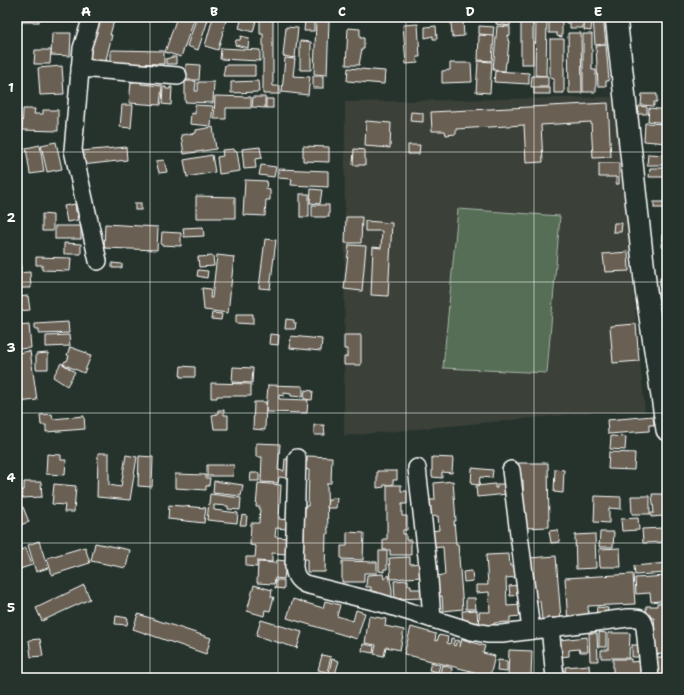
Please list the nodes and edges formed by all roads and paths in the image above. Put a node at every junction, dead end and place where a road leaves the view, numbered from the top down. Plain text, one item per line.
1 (92, 17) edge
2 (616, 17) edge
3 (80, 68) junction
4 (178, 76) dead end
5 (98, 261) dead end
6 (667, 430) edge
7 (297, 458) dead end
8 (417, 468) dead end
9 (512, 470) dead end
10 (432, 619) junction
11 (550, 628) junction
12 (531, 630) junction
13 (555, 678) edge
14 (650, 678) edge

1 - 3 street
2 - 6 street
3 - 4 street
3 - 5 street
7 - 10 street
8 - 10 street
9 - 12 street
10 - 12 street
11 - 12 street
11 - 13 street
11 - 14 street

